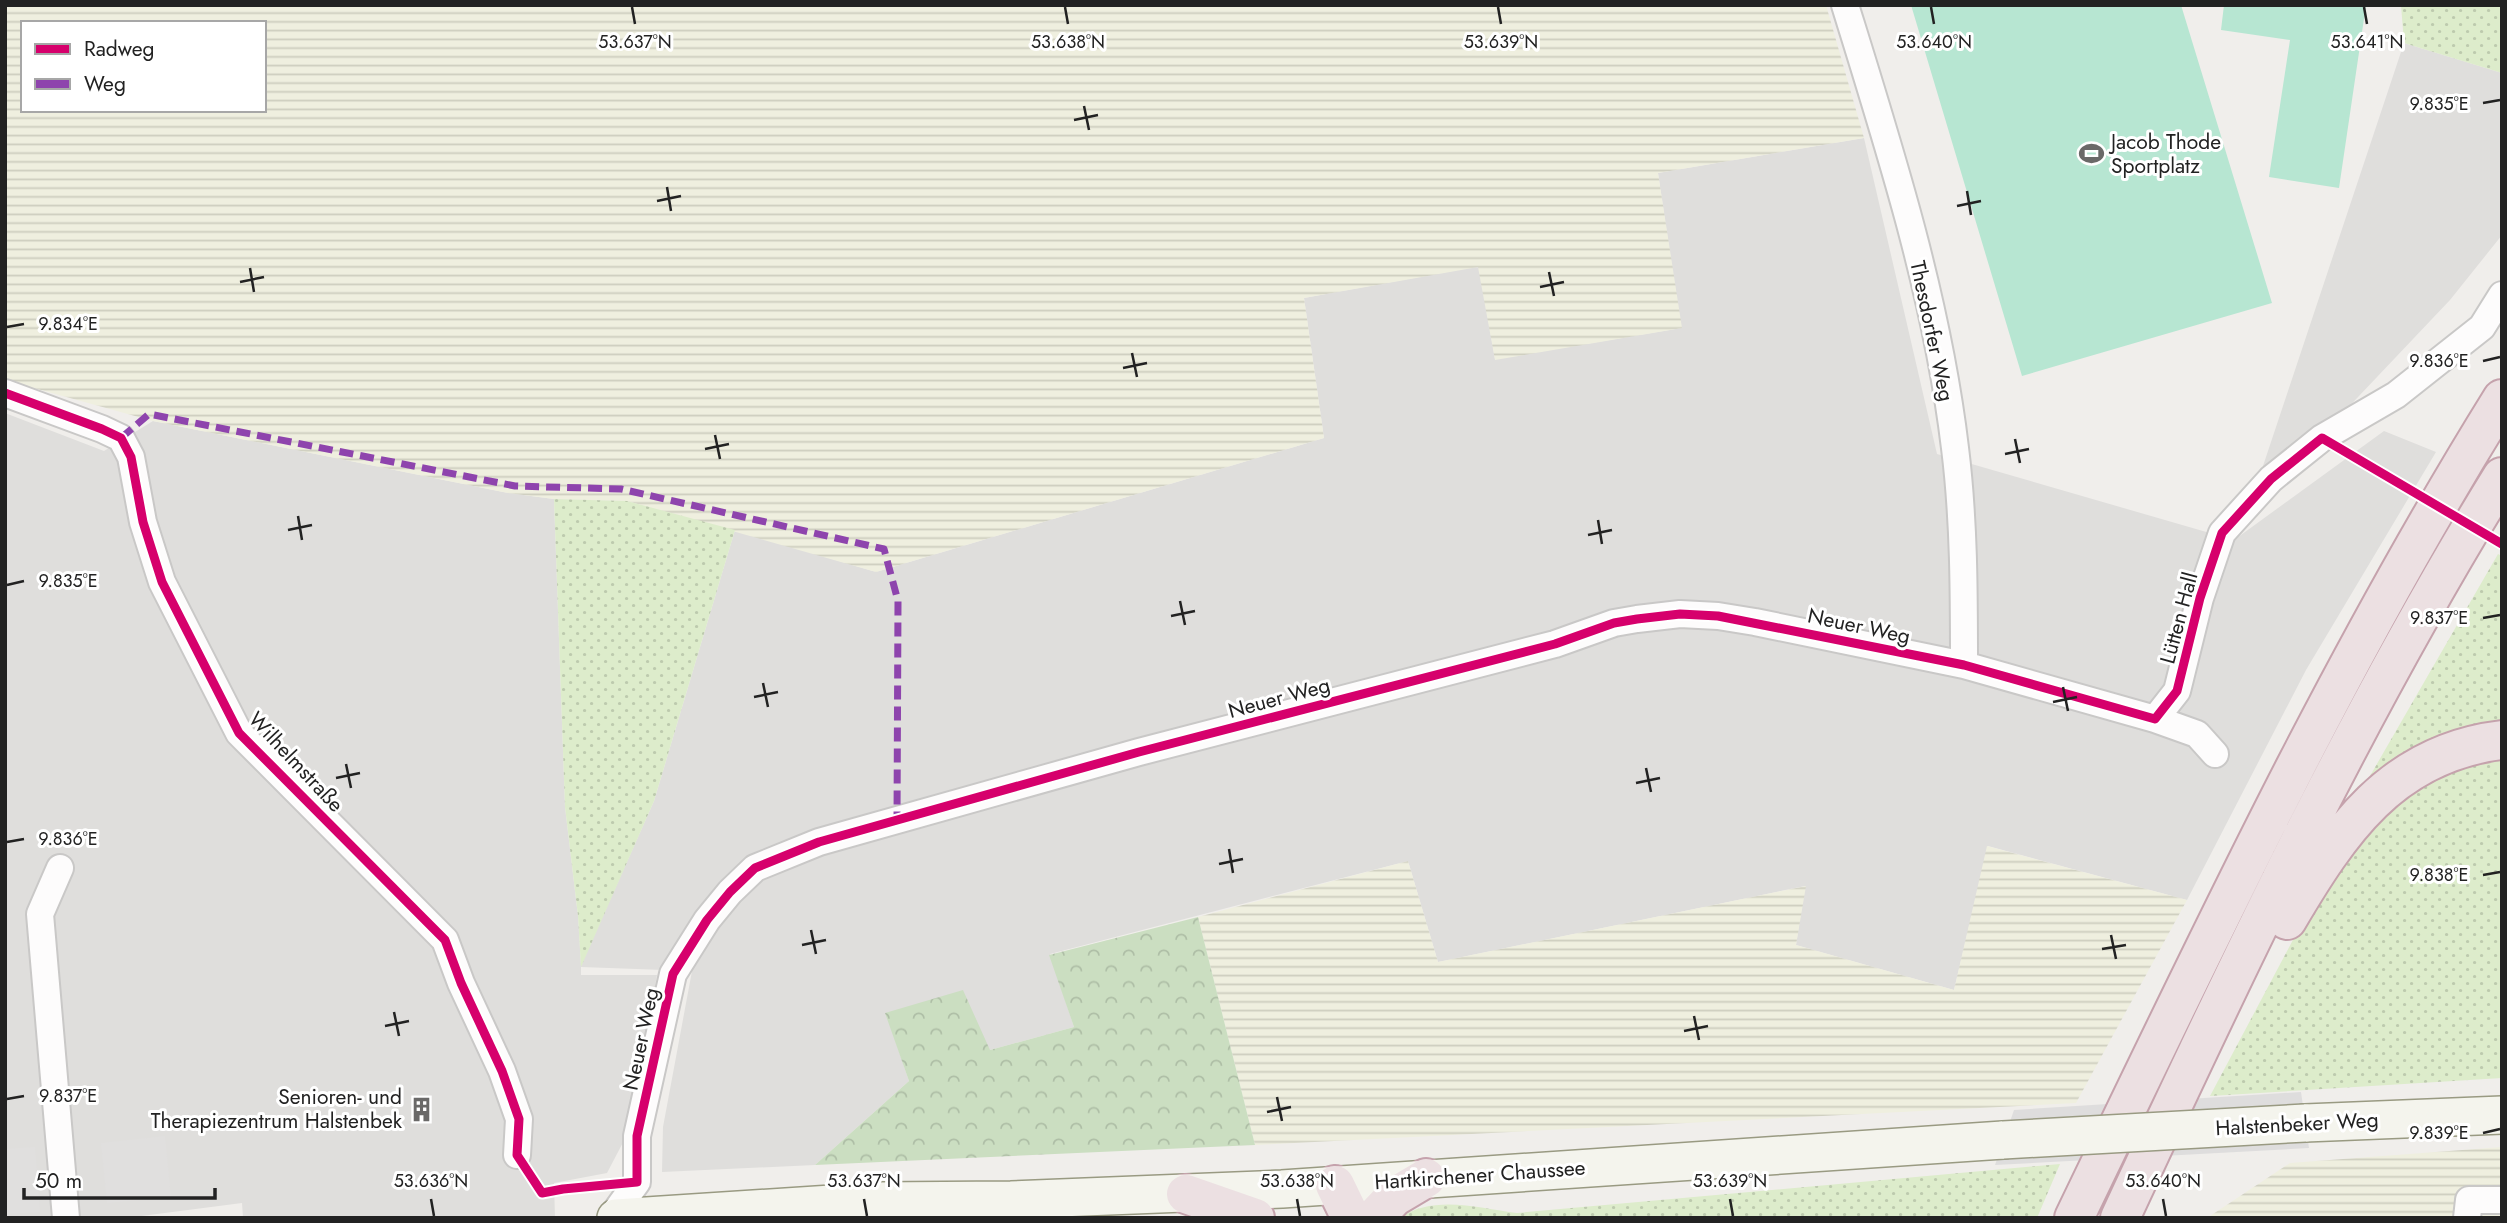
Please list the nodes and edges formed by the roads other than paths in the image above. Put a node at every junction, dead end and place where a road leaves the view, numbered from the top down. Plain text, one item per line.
1 (1845, 5) edge
2 (2502, 295) edge
3 (5, 393) edge
4 (2502, 400) edge
5 (2502, 477) edge
6 (1964, 665) junction
7 (2155, 719) junction
8 (2502, 740) edge
9 (2215, 754) dead end
10 (60, 867) dead end
11 (2199, 1048) junction
12 (2502, 1115) edge
13 (2134, 1132) joint
14 (517, 1155) dead end
15 (1426, 1178) junction
16 (1186, 1194) junction
17 (2502, 1200) edge
18 (1336, 1207) edge
19 (66, 1218) edge
20 (613, 1218) edge
21 (1255, 1218) edge
22 (1374, 1218) edge
23 (2074, 1218) edge
24 (2120, 1218) edge
25 (2467, 1218) edge

1 - 6 street, Thesdorfer Weg
2 - 7 street, Lütten Hall
3 - 14 street, Wilhelmstraße
4 - 23 highway
5 - 11 highway
6 - 7 street, Neuer Weg
6 - 20 street, Neuer Weg
7 - 9 street, Neuer Weg
8 - 11 highway
10 - 19 street
11 - 24 highway
12 - 13 main road, Halstenbeker Weg, bridge
13 - 15 main road, Hartkirchener Chaussee, bridge
15 - 18 main road, Hartkirchener Chaussee
15 - 22 highway
16 - 18 main road, Hartkirchener Chaussee
16 - 20 main road, Hartkirchener Chaussee
16 - 21 highway
17 - 25 street

